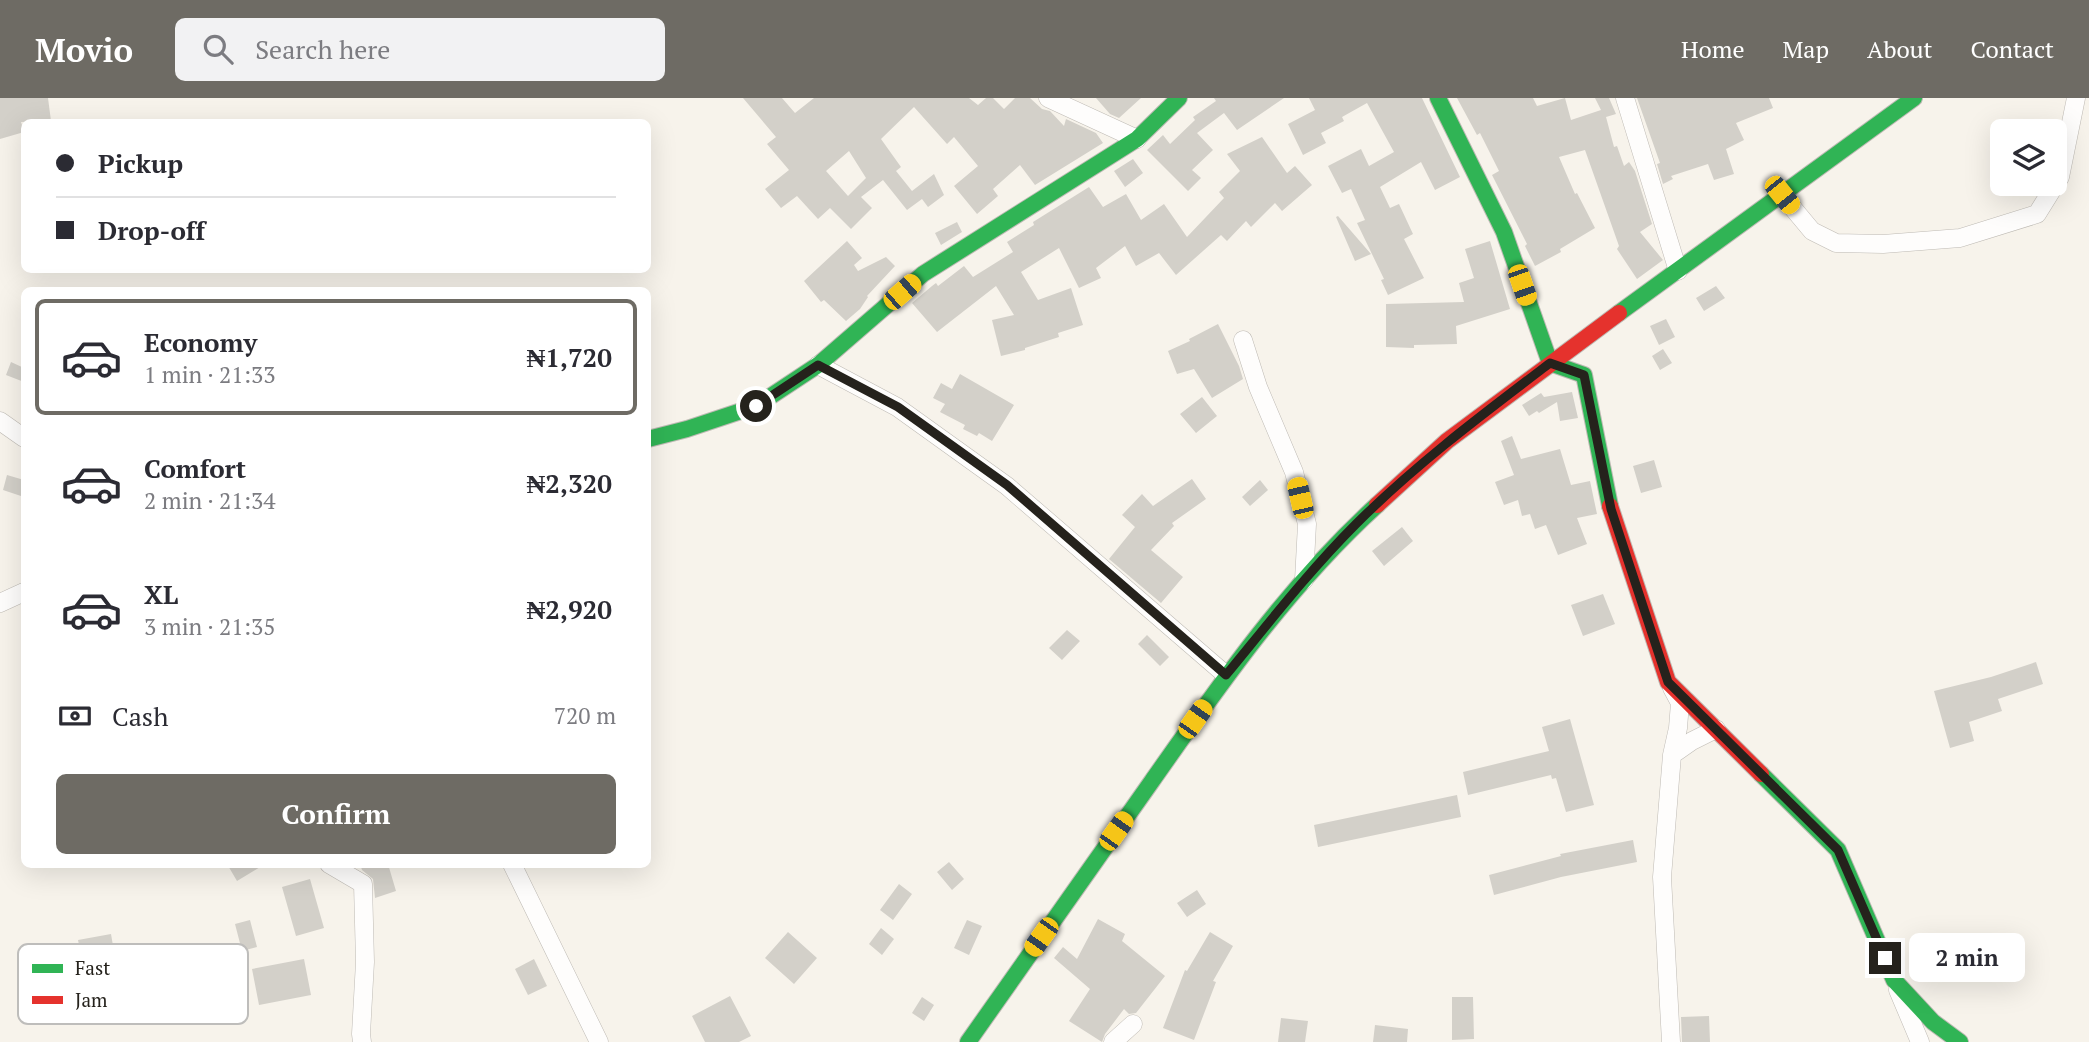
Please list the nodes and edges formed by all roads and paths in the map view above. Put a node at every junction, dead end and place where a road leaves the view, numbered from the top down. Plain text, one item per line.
1 (1048, 98) edge
2 (1179, 98) edge
3 (1438, 98) edge
4 (1625, 98) edge
5 (1914, 98) edge
6 (2076, 98) edge
7 (1137, 139) junction
8 (1782, 195) junction
9 (1678, 271) junction
10 (1243, 340) dead end
11 (1550, 363) junction
12 (818, 365) junction
13 (0, 421) edge
14 (21, 436) edge
15 (651, 438) edge
16 (1304, 580) junction
17 (21, 594) edge
18 (0, 603) edge
19 (1226, 675) junction
20 (1668, 682) junction
21 (1716, 729) junction
22 (1672, 755) junction
23 (336, 868) edge
24 (514, 868) edge
25 (1894, 980) junction
26 (1133, 1024) dead end
27 (362, 1042) edge
28 (599, 1042) edge
29 (968, 1042) edge
30 (1112, 1042) edge
31 (1671, 1042) edge
32 (1920, 1042) edge
33 (1960, 1042) edge

1 - 7 street
2 - 7 street
3 - 11 street
4 - 9 street
5 - 8 street
6 - 8 street
7 - 12 street
8 - 9 street
9 - 11 street
10 - 16 street
11 - 16 street
11 - 20 street
12 - 15 street
12 - 19 street
13 - 14 street
16 - 19 street
17 - 18 street
19 - 29 street
20 - 21 street
20 - 22 street
21 - 22 street
21 - 25 street
22 - 31 street
23 - 27 street
24 - 28 street
25 - 32 street
25 - 33 street
26 - 30 street

